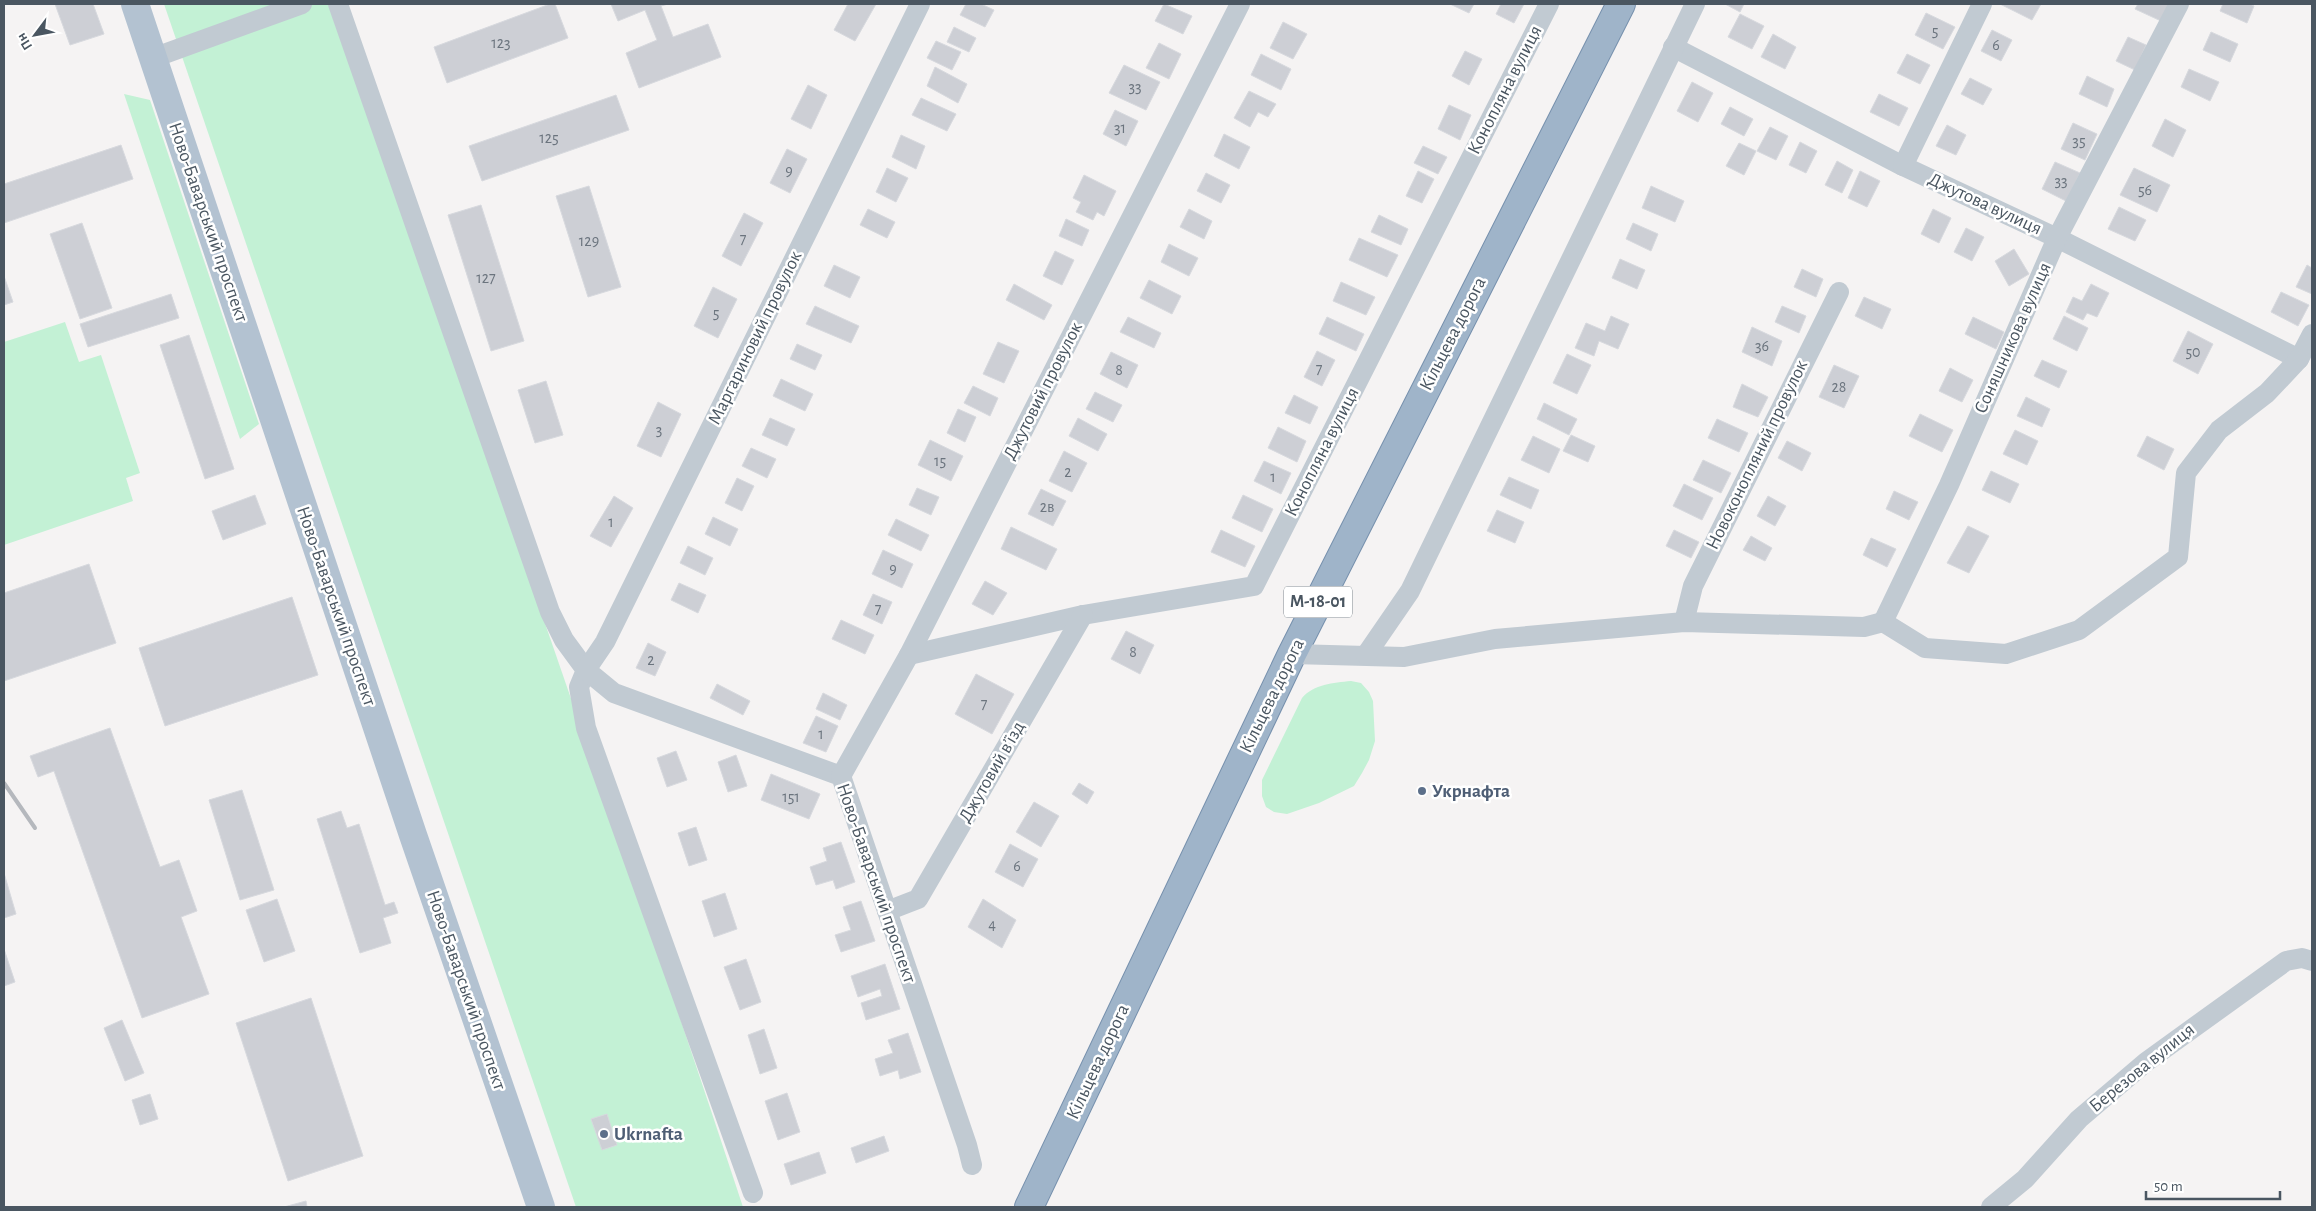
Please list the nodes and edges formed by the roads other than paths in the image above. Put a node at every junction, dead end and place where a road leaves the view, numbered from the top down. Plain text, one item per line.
1 (135, 4) edge
2 (302, 4) edge
3 (338, 4) edge
4 (920, 4) edge
5 (1240, 4) edge
6 (1549, 4) edge
7 (1621, 4) edge
8 (1695, 4) edge
9 (1982, 4) edge
10 (2178, 4) edge
11 (1673, 47) junction
12 (153, 58) junction
13 (1903, 166) junction
14 (2058, 238) junction
15 (1839, 292) dead end
16 (2312, 334) edge
17 (2299, 359) junction
18 (1083, 615) junction
19 (1684, 622) junction
20 (1883, 622) junction
21 (1292, 654) junction
22 (909, 655) junction
23 (1366, 655) junction
24 (586, 670) junction
25 (841, 776) junction
26 (887, 911) junction
27 (2312, 961) edge
28 (972, 1165) dead end
29 (753, 1192) dead end
30 (541, 1207) edge
31 (1029, 1207) edge
32 (1991, 1207) edge

1 - 12 main road, Ново-Баварський проспект
2 - 12 street
3 - 24 street, Ново-Баварський проспект
4 - 24 street, Маргариновий провулок
5 - 22 street, Джутовий провулок
6 - 18 street, Конопляна вулиця
7 - 21 highway, Кільцева дорога / М-18-01
8 - 11 street
9 - 13 street
10 - 14 street, Соняшникова вулиця
11 - 13 street, Джутова вулиця
11 - 23 street
12 - 30 main road, Ново-Баварський проспект
13 - 14 street, Джутова вулиця
14 - 17 street, Джутова вулиця
14 - 20 street, Соняшникова вулиця
15 - 19 street, Новоконопляний провулок
16 - 17 street
17 - 20 street
18 - 22 street, Конопляна вулиця
18 - 26 street, Джутовий в’їзд
19 - 20 street
19 - 23 street
21 - 23 street
21 - 31 highway, Кільцева дорога / М-18-01
22 - 25 street, Джутовий провулок
24 - 25 street, Ново-Баварський проспект
24 - 29 street
25 - 26 street, Ново-Баварський проспект
26 - 28 street, Ново-Баварський проспект
27 - 32 street, Березова вулиця

